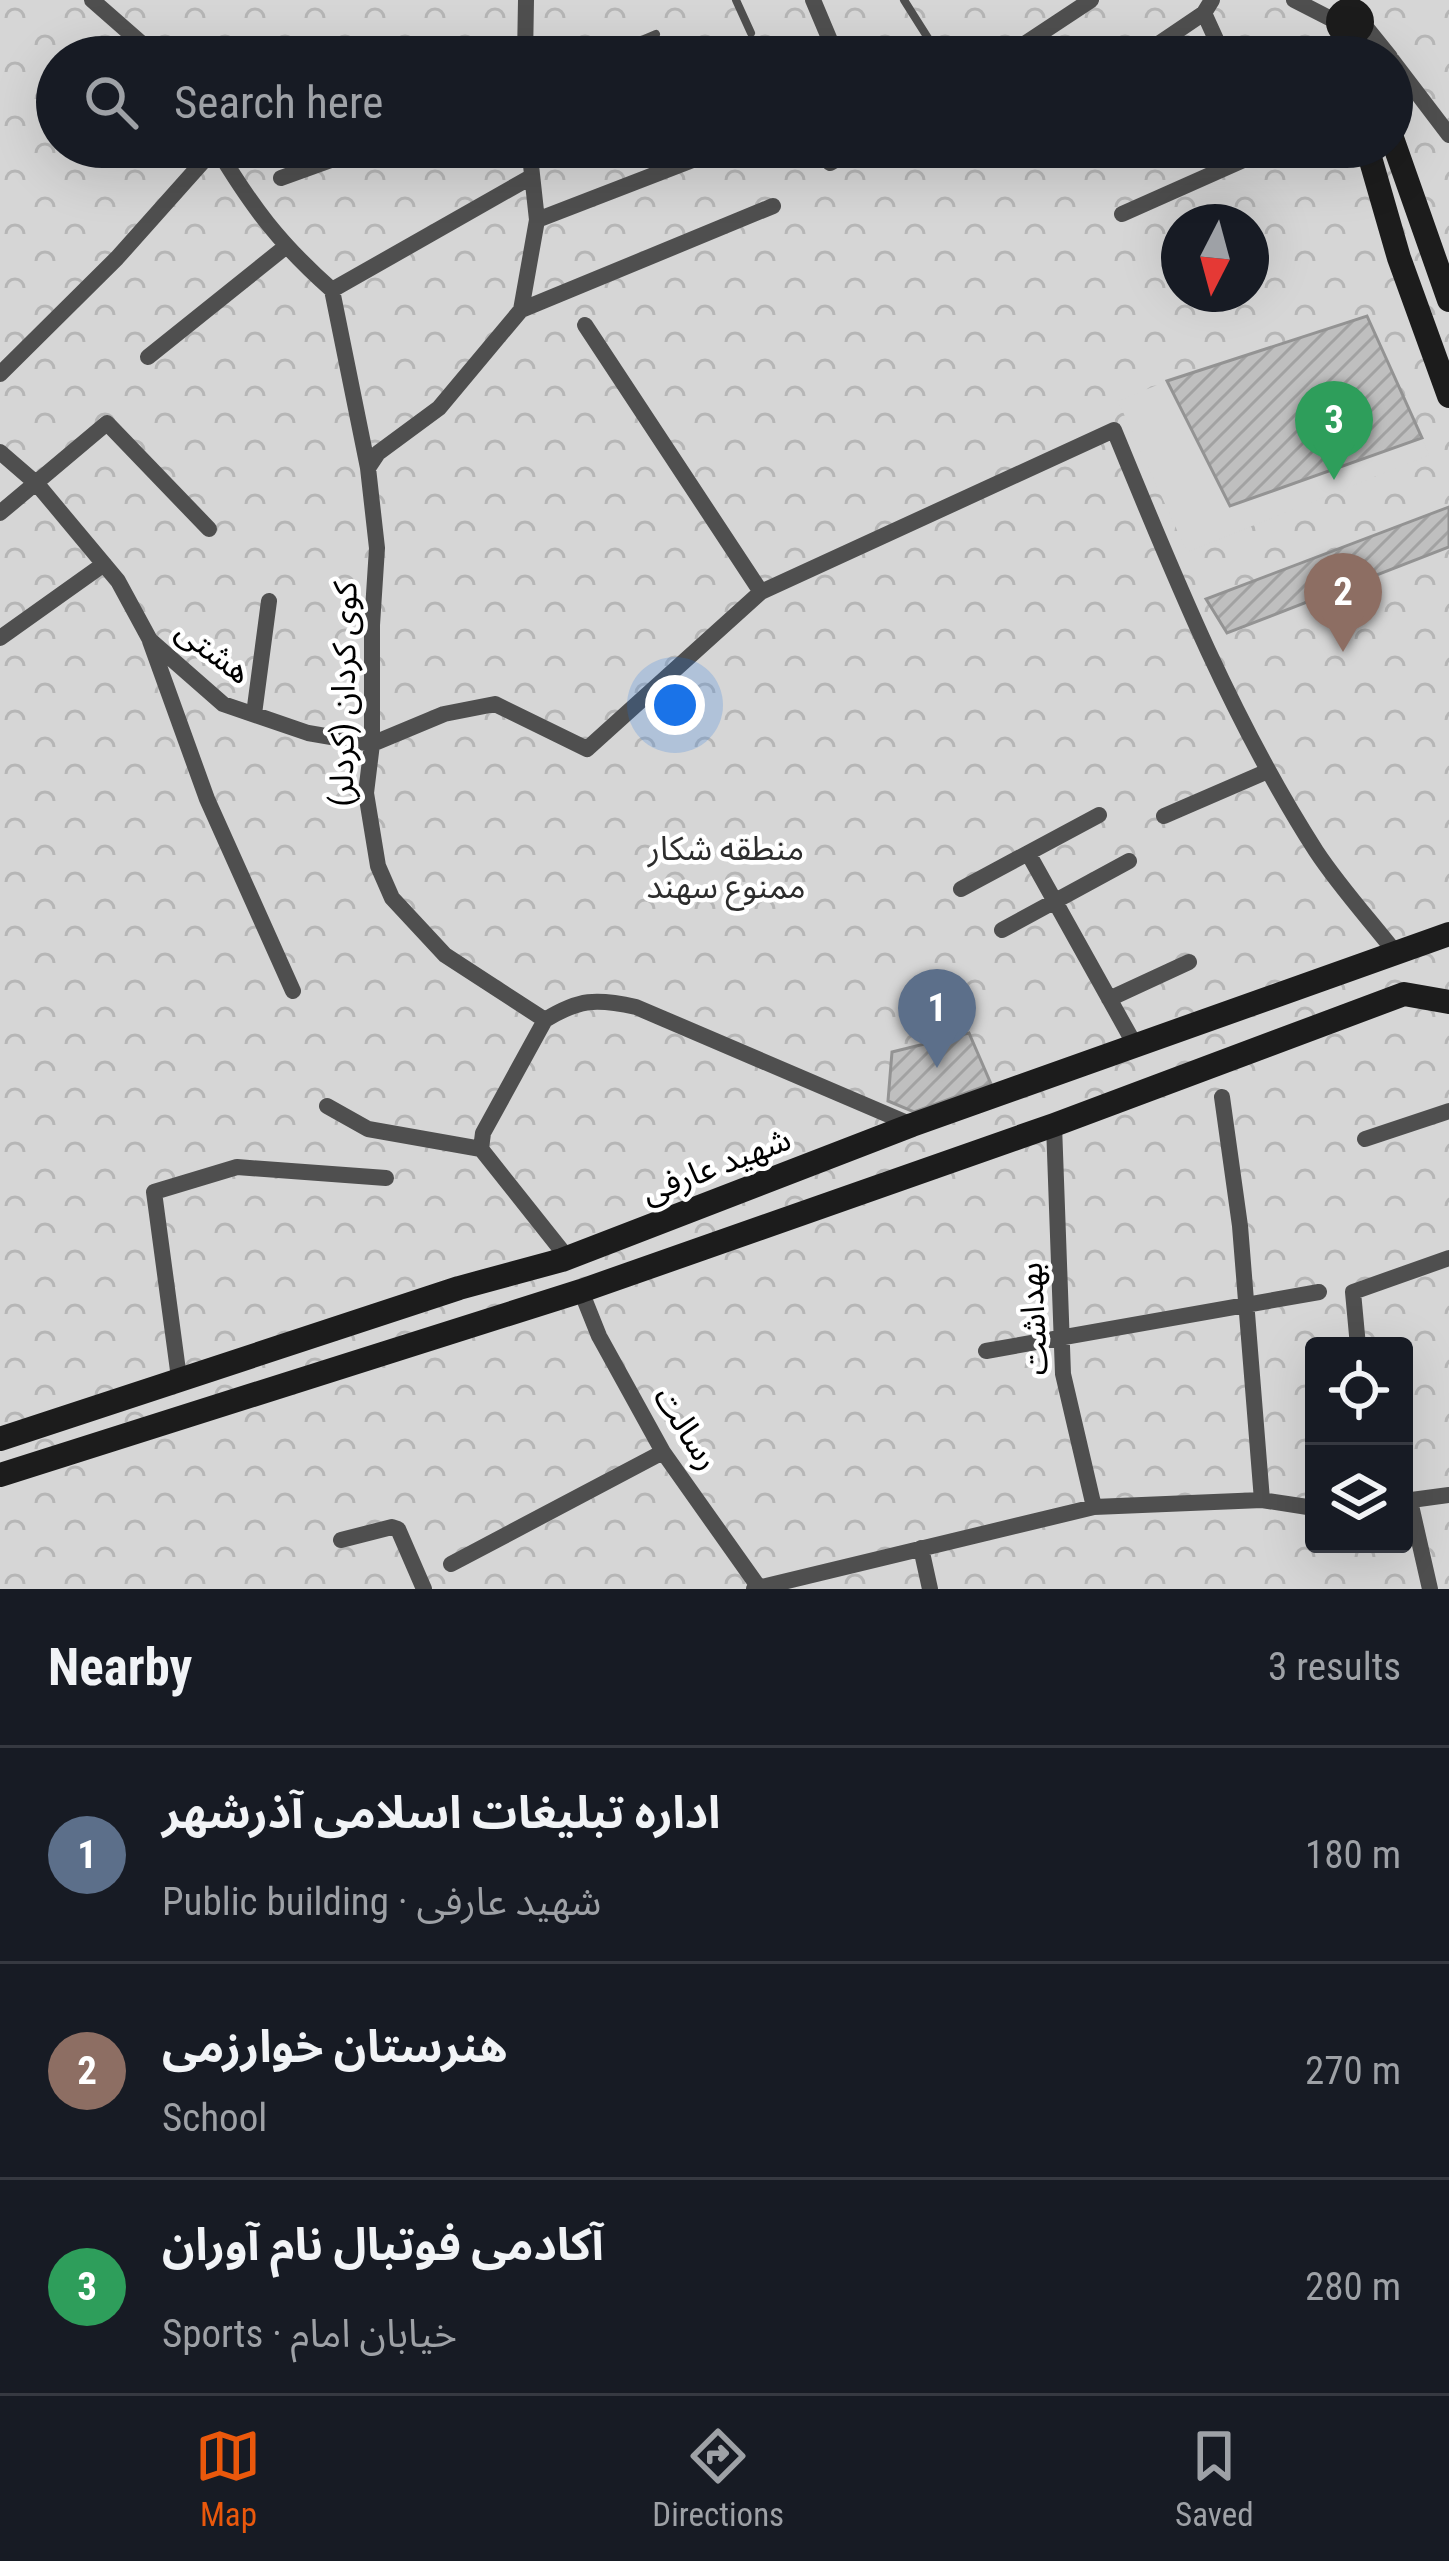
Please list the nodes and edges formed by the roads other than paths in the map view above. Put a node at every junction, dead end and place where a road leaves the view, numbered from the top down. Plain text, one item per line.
1 (92, 0) edge
2 (736, 0) edge
3 (813, 0) edge
4 (904, 0) edge
5 (1091, 0) edge
6 (1294, 0) edge
7 (528, 4) edge
8 (1208, 7) edge
9 (1349, 11) edge
10 (751, 33) dead end
11 (656, 34) dead end
12 (133, 36) edge
13 (527, 36) edge
14 (651, 36) edge
15 (828, 36) edge
16 (927, 36) edge
17 (1037, 36) edge
18 (1168, 36) edge
19 (1217, 36) edge
20 (1371, 36) edge
21 (1413, 87) edge
22 (1449, 135) edge
23 (197, 168) edge
24 (229, 168) edge
25 (309, 168) edge
26 (531, 168) edge
27 (672, 168) edge
28 (1226, 168) edge
29 (1372, 168) edge
30 (1403, 168) edge
31 (531, 177) junction
32 (281, 178) dead end
33 (773, 206) dead end
34 (1122, 214) dead end
35 (537, 220) junction
36 (284, 248) junction
37 (332, 290) junction
38 (1449, 300) edge
39 (521, 310) junction
40 (585, 325) dead end
41 (148, 357) dead end
42 (0, 374) edge
43 (1449, 396) edge
44 (0, 452) edge
45 (368, 468) junction
46 (37, 484) junction
47 (0, 513) edge
48 (209, 529) dead end
49 (104, 565) junction
50 (761, 592) junction
51 (269, 601) dead end
52 (0, 638) edge
53 (150, 640) junction
54 (254, 714) junction
55 (372, 744) junction
56 (1268, 771) junction
57 (1099, 815) dead end
58 (1164, 817) dead end
59 (1028, 854) junction
60 (1129, 861) dead end
61 (962, 889) dead end
62 (1053, 901) junction
63 (1002, 930) dead end
64 (1449, 934) edge
65 (1395, 952) junction
66 (1189, 962) dead end
67 (293, 991) dead end
68 (1108, 999) junction
69 (1449, 1002) edge
70 (545, 1020) junction
71 (1135, 1045) junction
72 (1222, 1097) dead end
73 (327, 1106) dead end
74 (1449, 1111) edge
75 (912, 1125) junction
76 (1054, 1125) junction
77 (1365, 1139) dead end
78 (481, 1148) junction
79 (386, 1178) dead end
80 (567, 1257) junction
81 (1449, 1258) edge
82 (580, 1290) junction
83 (1319, 1292) dead end
84 (1245, 1307) junction
85 (1357, 1337) edge
86 (1062, 1340) junction
87 (986, 1352) dead end
88 (179, 1378) junction
89 (0, 1439) edge
90 (663, 1451) junction
91 (0, 1475) edge
92 (1449, 1495) edge
93 (1262, 1500) junction
94 (1413, 1500) edge
95 (1094, 1507) junction
96 (1305, 1507) edge
97 (1413, 1524) edge
98 (341, 1540) dead end
99 (921, 1548) junction
100 (451, 1564) dead end
101 (758, 1588) edge
102 (424, 1589) edge
103 (930, 1589) edge
104 (1430, 1589) edge

1 - 12 street
2 - 10 lane
3 - 15 street
4 - 16 lane
5 - 17 street
6 - 9 street
7 - 13 street
8 - 18 street
8 - 19 street
9 - 20 street
11 - 14 lane
21 - 22 street
23 - 42 street
24 - 36 street
25 - 32 street
26 - 31 street
27 - 35 street
28 - 34 street
29 - 43 street
30 - 38 street
31 - 35 street
31 - 37 street
33 - 39 street
35 - 39 street
36 - 37 street
36 - 41 street
37 - 45 street, کوی کردان (کردلر)
39 - 45 street
40 - 50 street
44 - 46 street, هشتی
45 - 55 street, کوی کردان (کردلر)
46 - 47 street
46 - 48 street
46 - 49 street, هشتی
49 - 52 street
49 - 53 street, هشتی
50 - 55 street
50 - 56 street
51 - 54 street
53 - 54 street, هشتی
53 - 67 street
54 - 55 street, هشتی
55 - 70 street, کوی کردان (کردلر)
56 - 58 street
56 - 65 street
57 - 59 street
59 - 61 street
59 - 62 street
60 - 62 street
62 - 63 street
62 - 68 street
64 - 65 street, شهید عارفی
65 - 71 street, شهید عارفی
66 - 68 street
68 - 71 street
69 - 76 street
70 - 75 street
70 - 78 street
71 - 75 street, شهید عارفی
72 - 84 street
73 - 78 street
74 - 77 street
75 - 80 street, شهید عارفی
76 - 82 street
76 - 86 street, بهداشت
78 - 80 street
79 - 88 street
80 - 82 street
80 - 88 street, شهید عارفی
81 - 85 street
82 - 90 street, رسالت
82 - 91 street
83 - 84 street
84 - 86 street
84 - 93 street
86 - 87 street
86 - 95 street, بهداشت
88 - 89 street, شهید عارفی
90 - 100 street
90 - 101 street, رسالت
92 - 94 street
93 - 95 street
93 - 96 street
95 - 99 street
97 - 104 street
98 - 102 street
99 - 101 street
99 - 103 street

